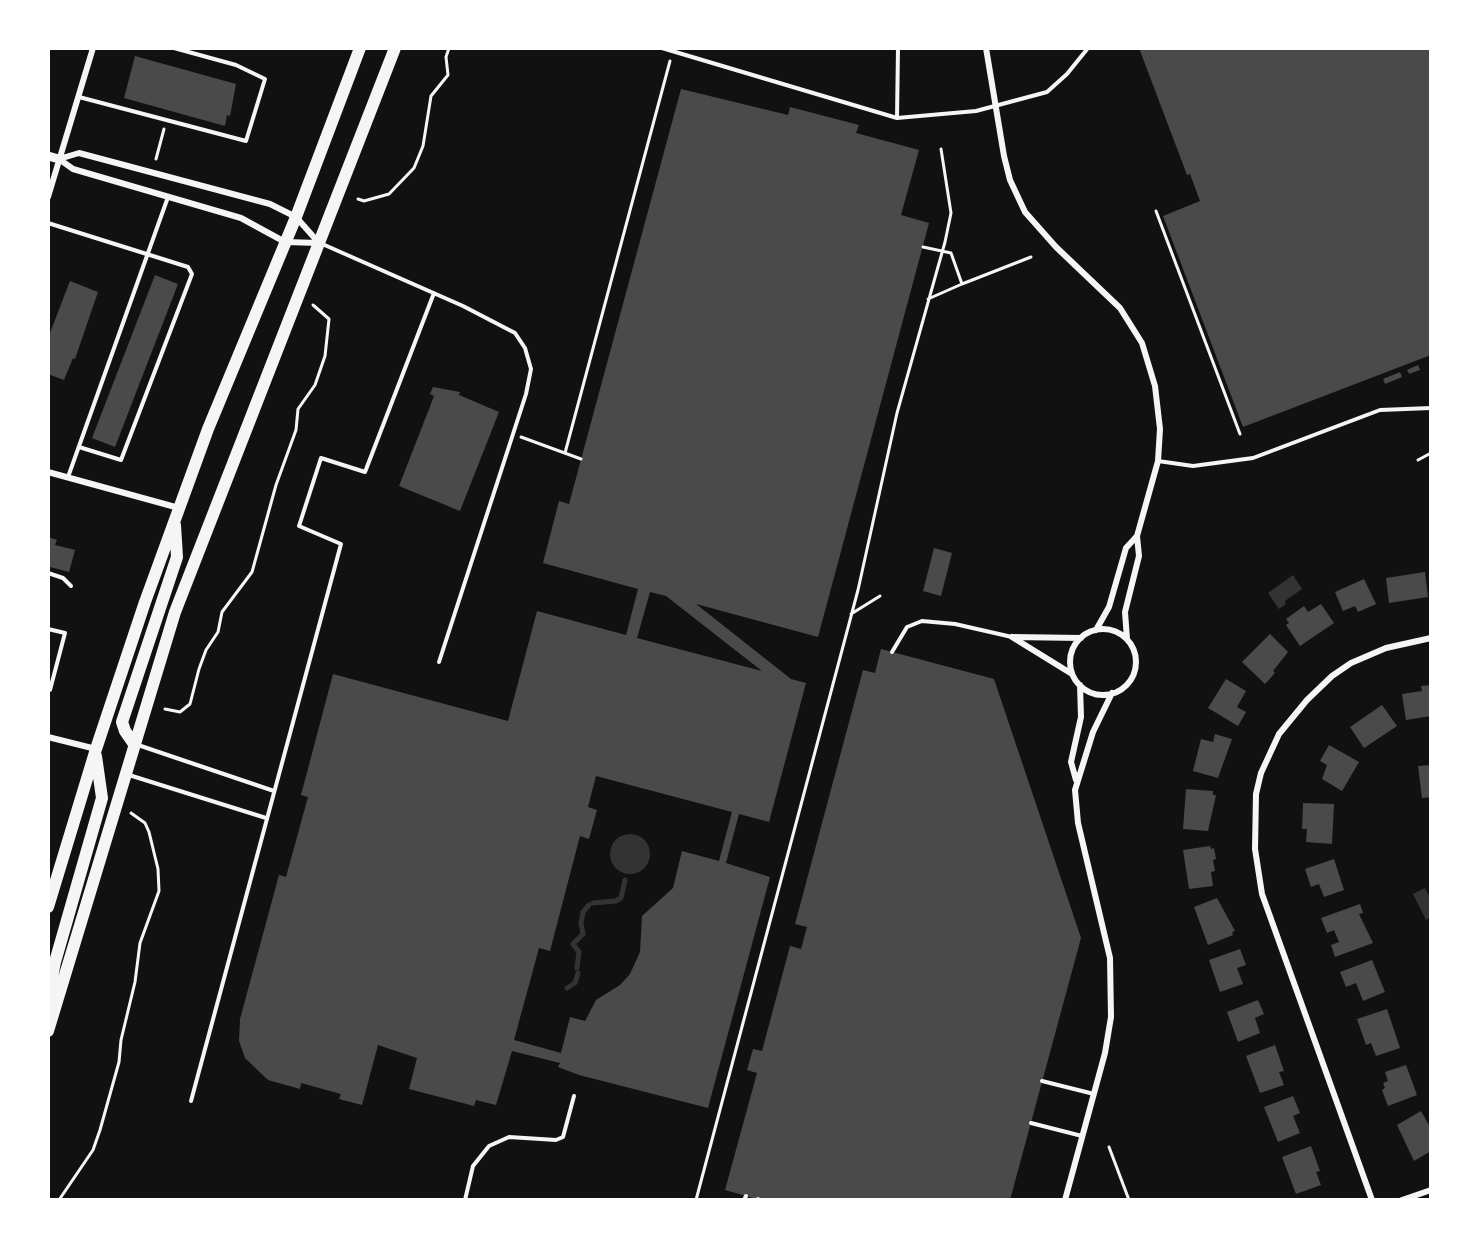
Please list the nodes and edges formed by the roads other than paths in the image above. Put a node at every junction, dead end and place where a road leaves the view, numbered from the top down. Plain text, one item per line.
1 (93, 48) edge
2 (174, 48) edge
3 (360, 48) edge
4 (395, 48) edge
5 (662, 48) edge
6 (898, 48) edge
7 (986, 48) edge
8 (1088, 48) edge
9 (79, 97) junction
10 (997, 105) junction
11 (897, 118) junction
12 (48, 156) edge
13 (59, 159) junction
14 (169, 196) junction
15 (48, 197) edge
16 (296, 217) junction
17 (48, 223) edge
18 (285, 242) junction
19 (319, 243) junction
20 (148, 254) junction
21 (434, 293) junction
22 (1431, 408) edge
23 (79, 447) junction
24 (1158, 461) junction
25 (48, 472) edge
26 (68, 477) junction
27 (179, 508) junction
28 (175, 520) junction
29 (1137, 536) junction
30 (48, 573) edge
31 (71, 586) dead end
32 (48, 629) edge
33 (1096, 630) junction
34 (1012, 638) junction
35 (1081, 638) junction
36 (1431, 638) edge
37 (1127, 639) junction
38 (892, 652) dead end
39 (439, 662) dead end
40 (1072, 674) junction
41 (1080, 685) junction
42 (48, 690) edge
43 (1112, 693) junction
44 (48, 737) edge
45 (134, 744) junction
46 (96, 749) junction
47 (125, 774) junction
48 (1076, 780) junction
49 (274, 791) junction
50 (266, 818) junction
51 (48, 907) edge
52 (56, 1005) junction
53 (48, 1031) edge
54 (1042, 1081) dead end
55 (1094, 1094) junction
56 (574, 1096) dead end
57 (191, 1101) dead end
58 (1031, 1123) dead end
59 (1082, 1136) junction
60 (1431, 1190) edge
61 (465, 1200) edge
62 (1065, 1200) edge
63 (1372, 1200) edge
64 (1402, 1200) edge

1 - 9 street
2 - 9 lane
3 - 16 main road
4 - 19 main road
5 - 11 lane
6 - 11 lane
7 - 10 street
8 - 10 lane
9 - 13 street
10 - 11 lane
10 - 24 street
12 - 13 street
13 - 14 street
13 - 15 street
13 - 16 street
14 - 18 street
14 - 20 lane
16 - 18 main road
16 - 19 street
17 - 20 lane
18 - 19 street
18 - 27 main road
19 - 21 lane
19 - 45 main road
20 - 23 lane
20 - 23 lane
21 - 39 lane
21 - 49 lane
22 - 24 lane
23 - 26 lane
24 - 29 street
25 - 26 street
26 - 27 street
27 - 28 main road
28 - 45 main road
28 - 46 main road
29 - 33 street
29 - 37 street
30 - 31 lane
32 - 42 lane
33 - 35 street
33 - 37 street
34 - 35 street
34 - 38 lane
34 - 40 street
35 - 40 street
36 - 63 street
37 - 43 street
40 - 41 street
41 - 43 street
41 - 48 street
43 - 48 street
44 - 46 street
45 - 47 main road
45 - 49 lane
46 - 51 main road
46 - 52 main road
47 - 50 lane
47 - 52 main road
48 - 55 street
49 - 50 lane
50 - 57 lane
52 - 53 main road
54 - 55 lane
55 - 59 street
56 - 61 lane
58 - 59 lane
59 - 62 street
60 - 64 street

